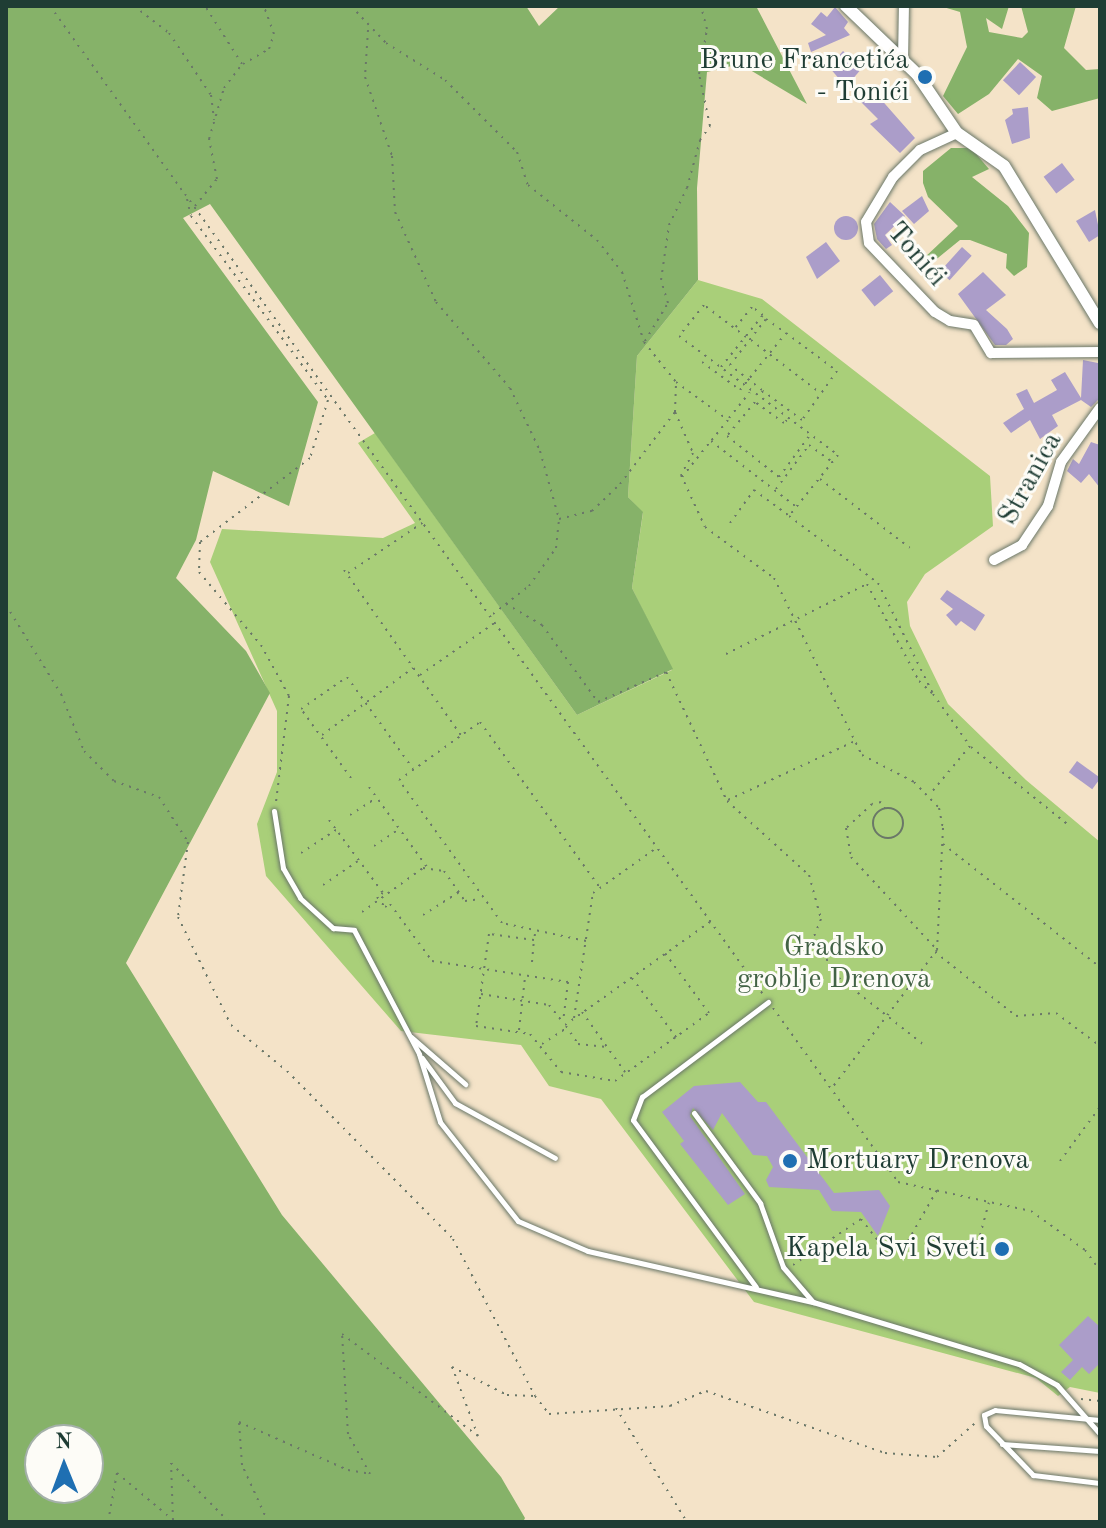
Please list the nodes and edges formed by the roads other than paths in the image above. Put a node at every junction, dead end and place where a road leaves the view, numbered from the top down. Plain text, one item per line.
1 (846, 6) edge
2 (904, 6) edge
3 (903, 61) junction
4 (957, 133) junction
5 (1100, 323) edge
6 (1100, 352) edge
7 (1100, 408) edge
8 (994, 560) dead end
9 (274, 811) road end
10 (768, 1002) road end
11 (409, 1036) junction
12 (419, 1054) junction
13 (465, 1084) dead end
14 (694, 1113) dead end
15 (555, 1158) dead end
16 (756, 1287) junction
17 (813, 1302) junction
18 (1086, 1418) junction
19 (1100, 1420) edge
20 (1100, 1434) edge
21 (1001, 1444) junction
22 (1100, 1451) edge
23 (1100, 1483) edge

1 - 3 street
2 - 3 street
3 - 4 street
4 - 5 street
4 - 6 street, Tonići
7 - 8 street, Stranica
9 - 11 lane
10 - 16 lane
11 - 12 lane
11 - 13 lane
12 - 15 lane
12 - 16 lane
14 - 17 lane
16 - 17 lane
17 - 18 lane
18 - 19 lane
18 - 20 lane
18 - 21 lane
21 - 22 lane
21 - 23 lane

